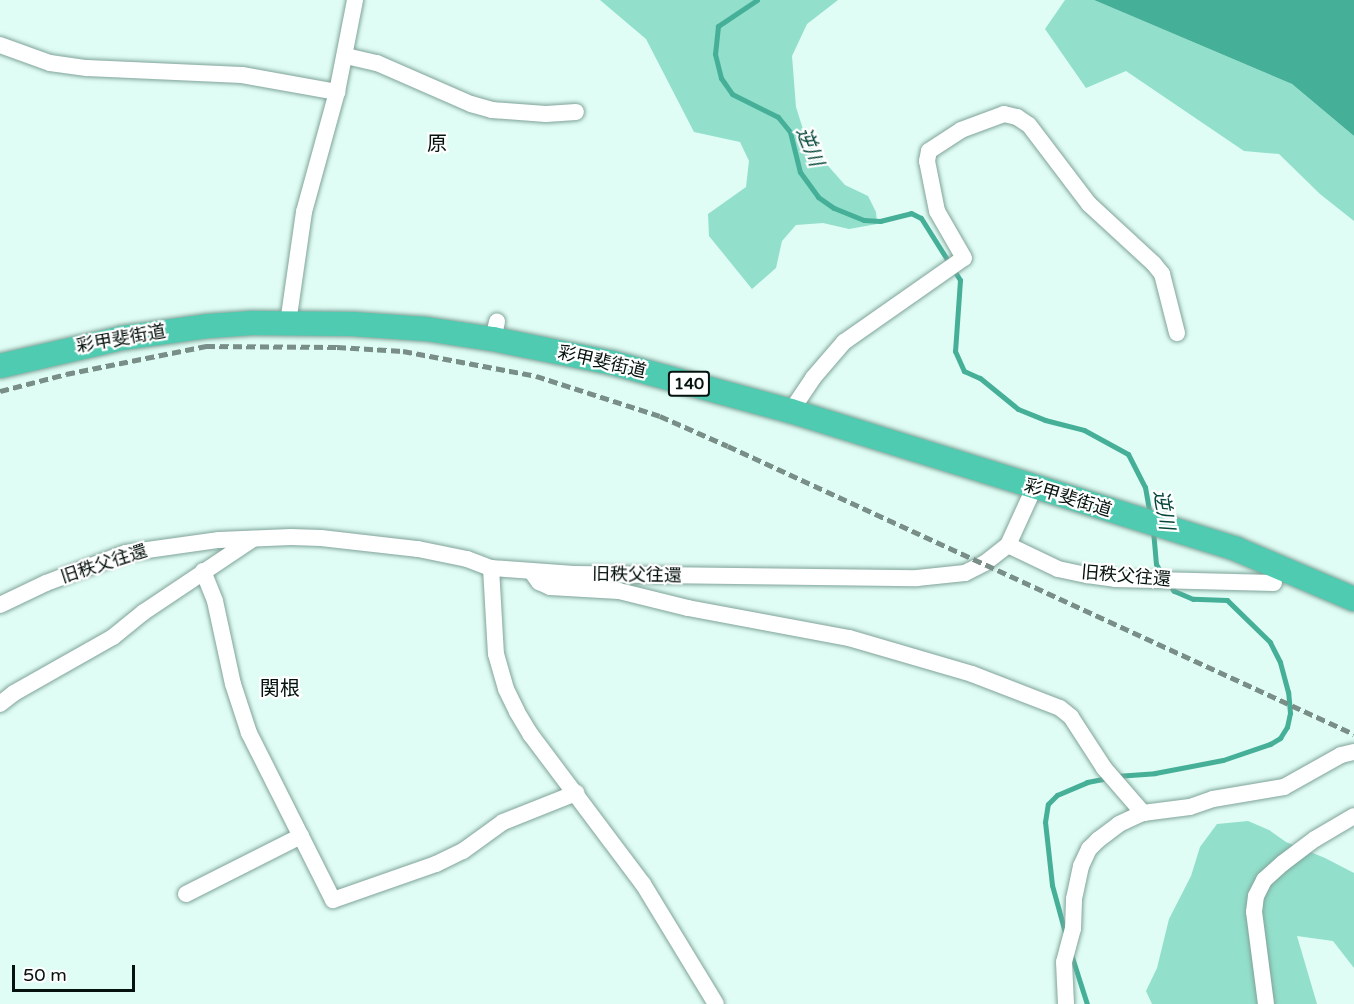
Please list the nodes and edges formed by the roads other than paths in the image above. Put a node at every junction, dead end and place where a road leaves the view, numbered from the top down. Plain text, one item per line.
1 (355, 0) edge
2 (0, 45) edge
3 (346, 56) junction
4 (337, 92) junction
5 (576, 112) dead end
6 (288, 323) junction
7 (1177, 333) dead end
8 (0, 366) edge
9 (791, 411) junction
10 (1034, 488) junction
11 (254, 538) junction
12 (1008, 546) junction
13 (491, 568) junction
14 (203, 571) junction
15 (531, 571) junction
16 (1274, 583) dead end
17 (1354, 599) edge
18 (0, 605) edge
19 (0, 704) edge
20 (1354, 752) edge
21 (576, 793) junction
22 (1143, 813) junction
23 (1354, 816) edge
24 (301, 836) junction
25 (186, 894) dead end
26 (716, 1004) edge
27 (1065, 1004) edge
28 (1266, 1004) edge

1 - 3 street
2 - 4 street
3 - 4 street
3 - 5 street
4 - 6 street
6 - 8 highway, 彩甲斐街道 / 140
6 - 9 highway, 彩甲斐街道 / 140
7 - 9 street
9 - 10 highway, 彩甲斐街道 / 140
10 - 12 street
10 - 17 highway, 彩甲斐街道 / 140
11 - 13 street, 旧秩父往還
11 - 14 street
11 - 18 street, 旧秩父往還
12 - 15 street, 旧秩父往還
12 - 16 street, 旧秩父往還
13 - 15 street, 旧秩父往還
13 - 21 street
14 - 19 street
14 - 24 street
15 - 22 street
20 - 22 street
21 - 24 street
21 - 26 street
22 - 27 street
23 - 28 street
24 - 25 street

